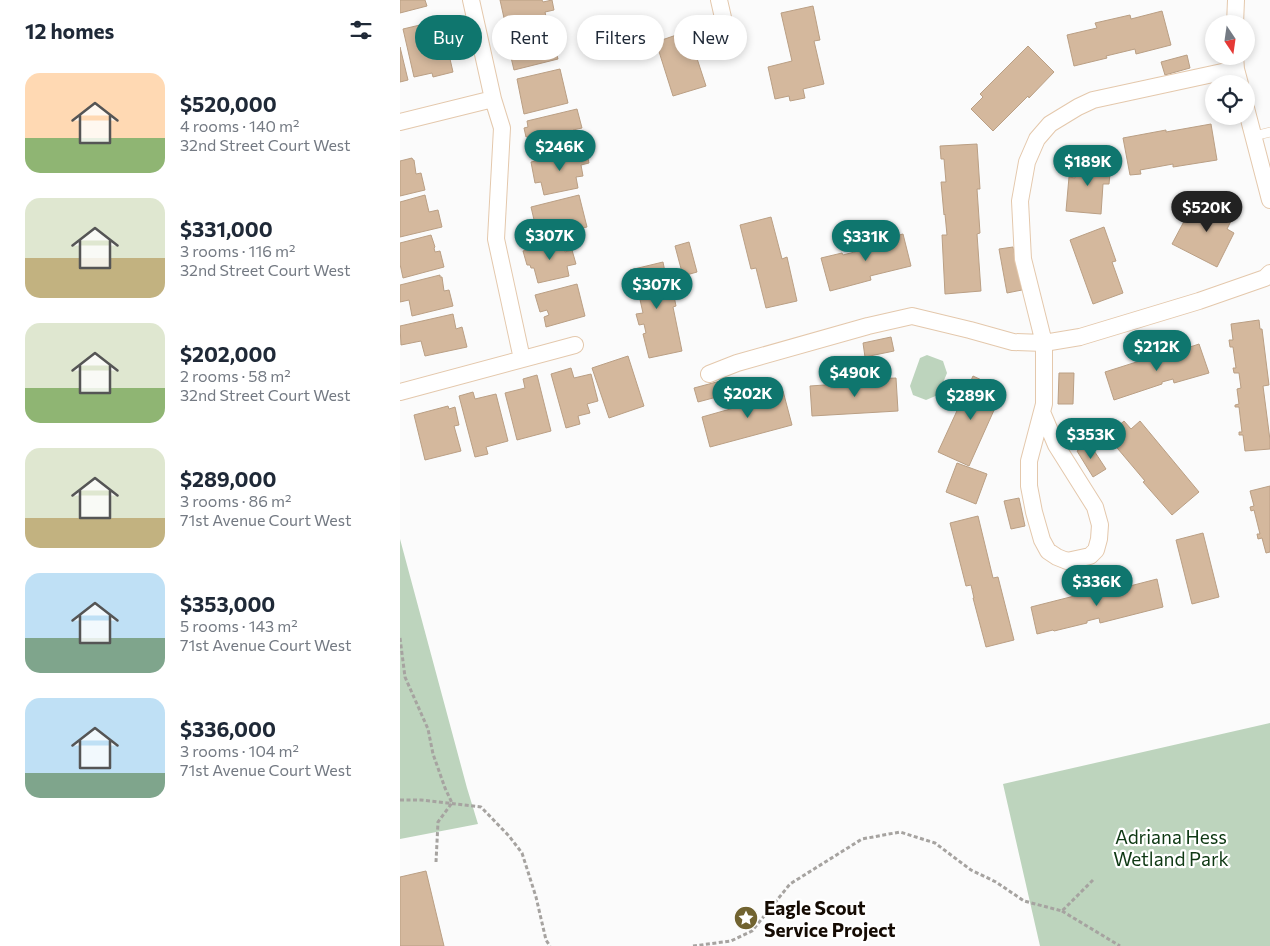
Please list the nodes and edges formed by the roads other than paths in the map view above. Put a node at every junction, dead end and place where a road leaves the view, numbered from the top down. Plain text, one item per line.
1 (471, 0) edge
2 (719, 0) edge
3 (1236, 0) edge
4 (722, 15) edge
5 (1235, 15) edge
6 (1237, 70) edge
7 (493, 99) junction
8 (400, 122) edge
9 (1251, 125) edge
10 (1270, 132) edge
11 (1254, 136) junction
12 (1270, 200) edge
13 (1270, 273) edge
14 (1044, 343) junction
15 (575, 345) dead end
16 (522, 359) junction
17 (709, 374) dead end
18 (400, 392) edge
19 (1042, 412) junction

1 - 7 street
2 - 4 street
3 - 5 street
6 - 14 street
7 - 8 street
7 - 16 street
9 - 11 street
10 - 11 lane
11 - 12 street
13 - 14 street
14 - 17 street
14 - 19 street
15 - 16 street
16 - 18 street
19 - 19 street

